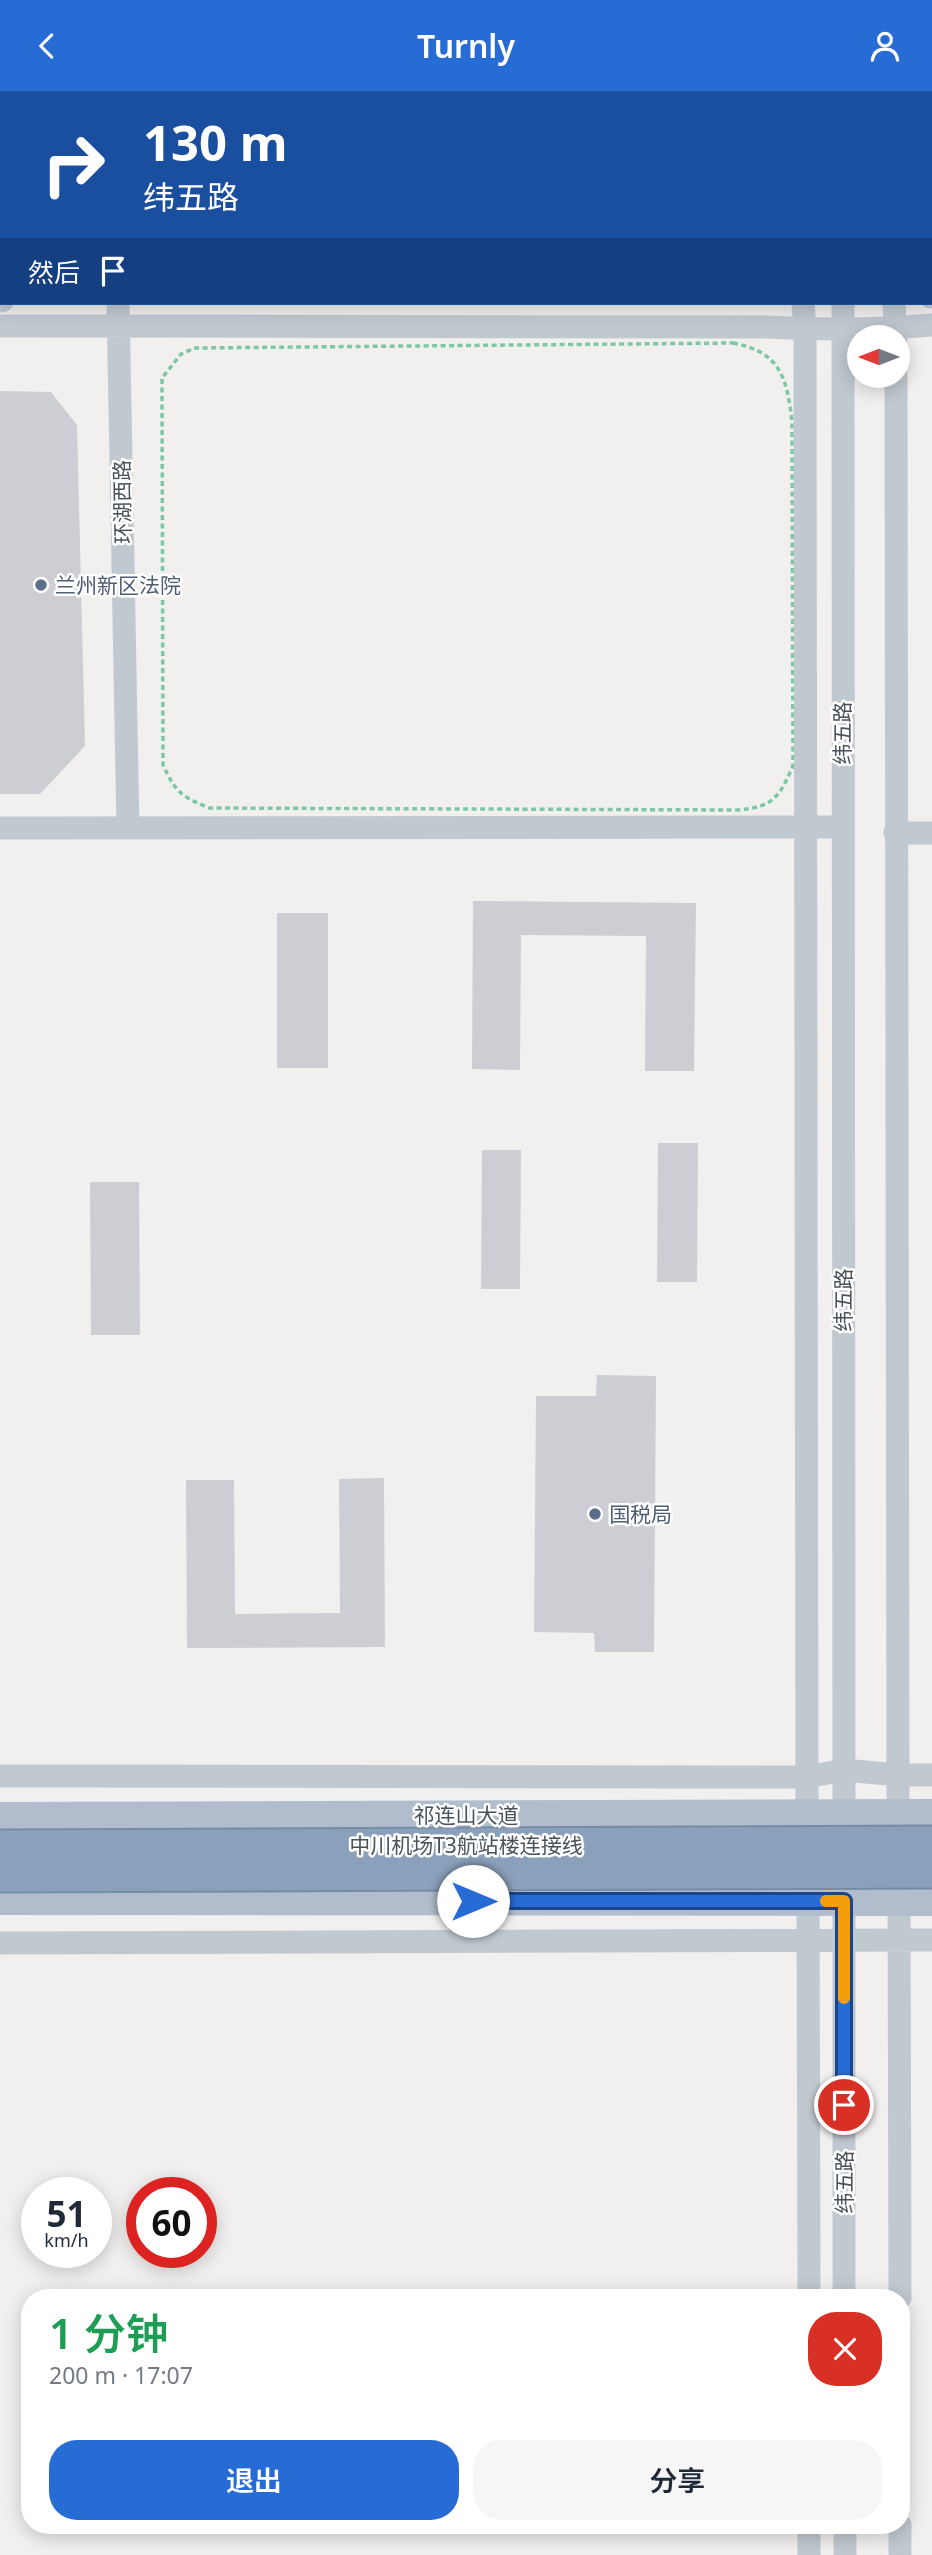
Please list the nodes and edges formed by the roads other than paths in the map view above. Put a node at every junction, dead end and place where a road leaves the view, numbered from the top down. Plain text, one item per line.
1 (803, 305) edge
2 (843, 305) edge
3 (894, 305) edge
4 (118, 314) edge
5 (895, 325) edge
6 (932, 325) edge
7 (0, 326) edge
8 (805, 329) junction
9 (842, 329) junction
10 (847, 329) edge
11 (910, 330) edge
12 (896, 389) edge
13 (804, 827) junction
14 (842, 827) junction
15 (0, 828) edge
16 (128, 828) junction
17 (895, 833) junction
18 (932, 833) edge
19 (844, 1770) junction
20 (898, 1775) junction
21 (932, 1775) edge
22 (0, 1776) edge
23 (807, 1777) junction
24 (898, 1814) junction
25 (932, 1814) edge
26 (807, 1815) junction
27 (844, 1815) junction
28 (0, 1817) edge
29 (932, 1843) edge
30 (0, 1847) edge
31 (932, 1871) edge
32 (0, 1875) edge
33 (0, 1900) edge
34 (808, 1901) junction
35 (844, 1901) junction
36 (899, 1901) junction
37 (932, 1901) edge
38 (808, 1940) junction
39 (844, 1940) junction
40 (899, 1940) junction
41 (932, 1940) edge
42 (0, 1943) edge
43 (809, 2289) edge
44 (844, 2289) edge
45 (900, 2289) edge
46 (809, 2534) edge
47 (845, 2534) edge
48 (900, 2534) edge
49 (809, 2555) edge
50 (845, 2555) edge
51 (900, 2555) edge

1 - 8 street
2 - 9 street, 纬五路
3 - 5 street
4 - 7 street
4 - 8 street
4 - 16 street, 环湖西路
6 - 11 street
8 - 9 street
8 - 13 street
9 - 10 street
9 - 14 street, 纬五路
12 - 17 street
13 - 14 street
13 - 16 street
13 - 23 street
14 - 19 street, 纬五路
15 - 16 street
17 - 18 street
17 - 20 street
19 - 20 street
19 - 23 street
19 - 27 street, 纬五路
20 - 21 street
20 - 24 street
22 - 23 street
23 - 26 street
24 - 25 main road, 祁连山大道
24 - 27 main road, 祁连山大道
24 - 36 street
26 - 27 main road, 祁连山大道
26 - 28 main road, 祁连山大道
26 - 34 street
27 - 35 street, 纬五路
29 - 30 highway, 中川机场T3航站楼连接线, bridge
31 - 32 highway, 中川机场T3航站楼连接线, bridge
33 - 34 main road
34 - 35 main road
34 - 38 street
35 - 36 main road
35 - 39 street, 纬五路
36 - 37 main road
36 - 40 street
38 - 39 street
38 - 42 street
38 - 43 street
39 - 40 street
39 - 44 street, 纬五路
40 - 41 street
40 - 45 street
46 - 49 street
47 - 50 street
48 - 51 street

